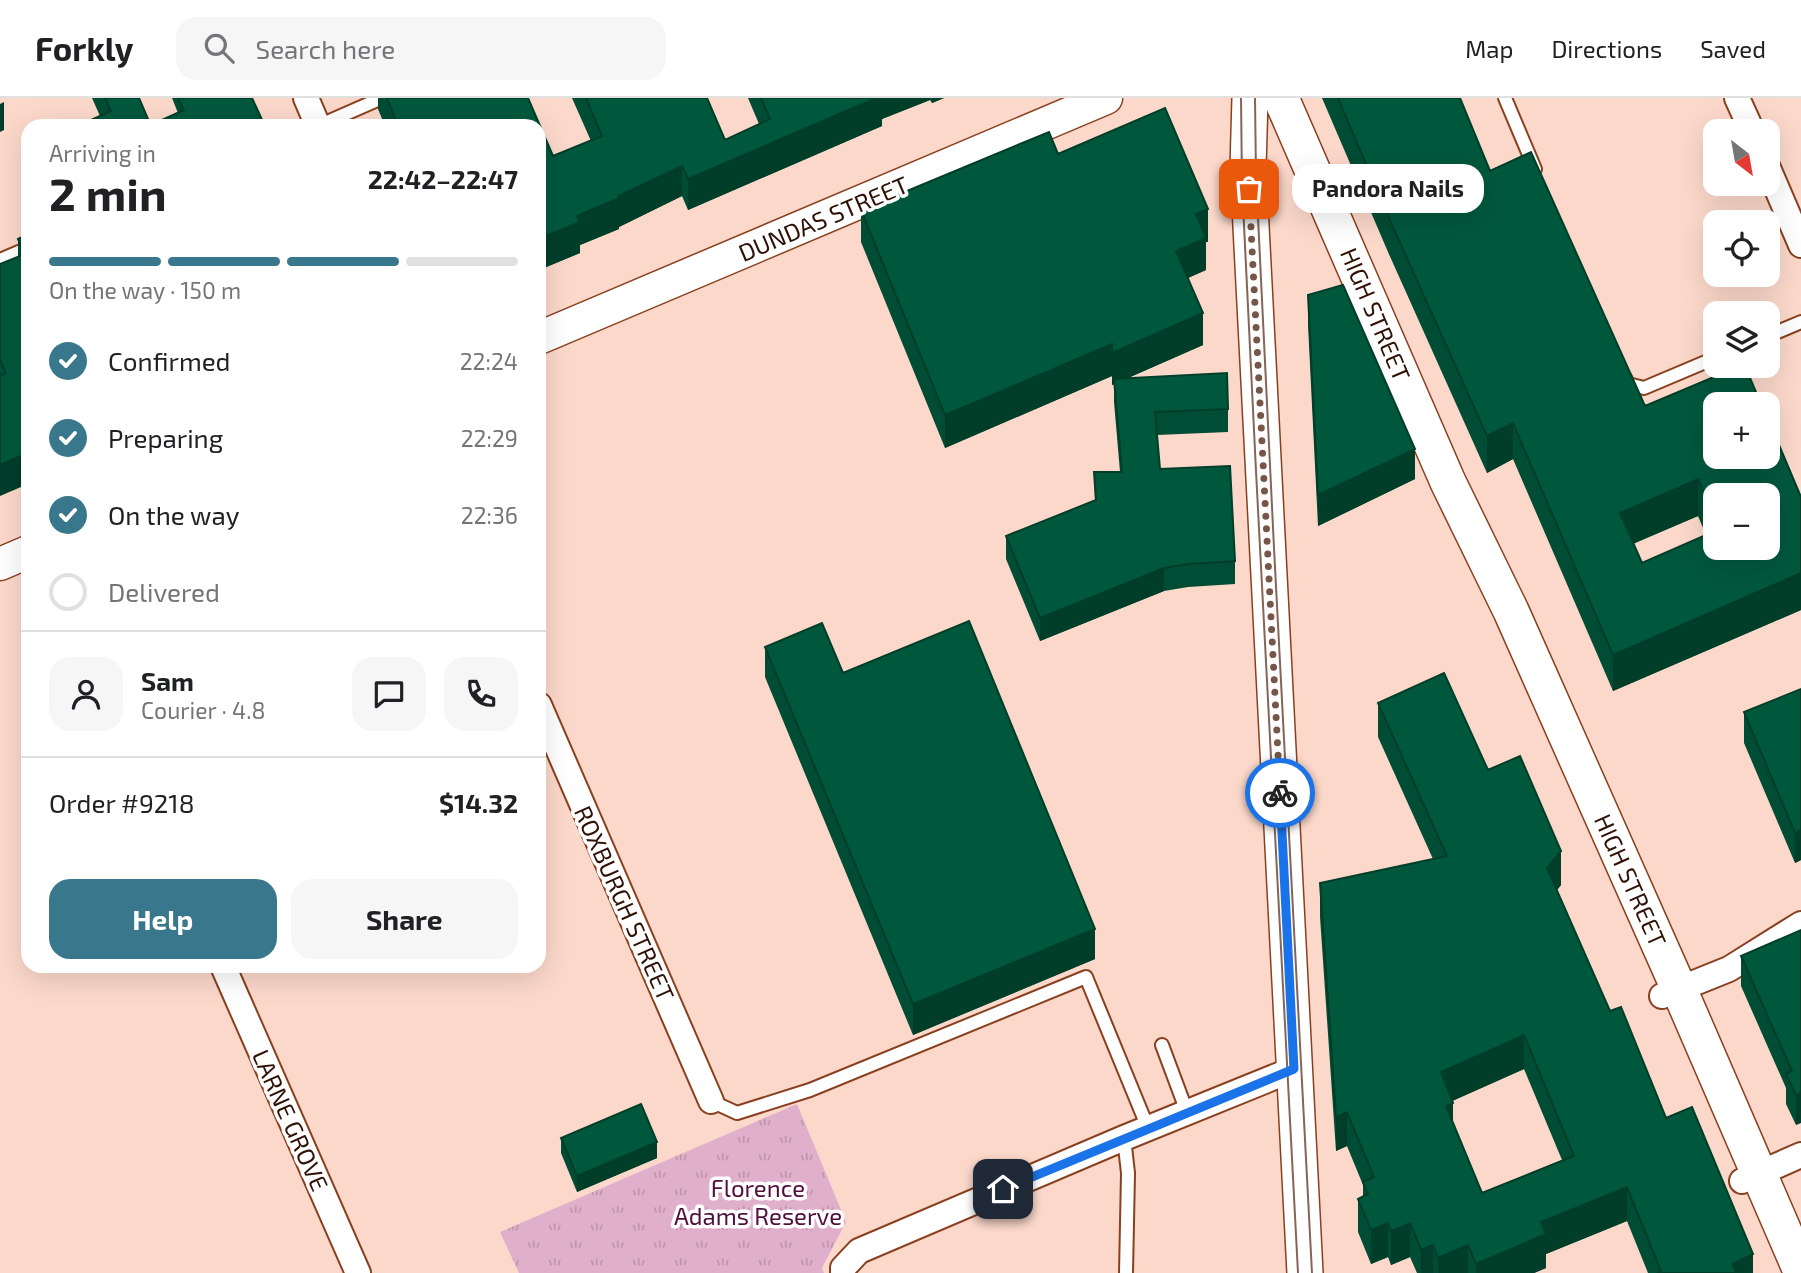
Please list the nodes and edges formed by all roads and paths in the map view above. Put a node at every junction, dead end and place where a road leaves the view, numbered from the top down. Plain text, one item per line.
1 (306, 98) edge
2 (382, 98) edge
3 (1106, 98) edge
4 (1250, 98) edge
5 (1282, 98) edge
6 (1504, 98) edge
7 (1737, 98) edge
8 (1075, 104) edge
9 (315, 119) edge
10 (334, 119) edge
11 (1747, 119) edge
12 (1542, 187) edge
13 (1780, 196) edge
14 (1801, 245) edge
15 (21, 251) edge
16 (0, 260) edge
17 (1801, 322) edge
18 (1780, 331) edge
19 (546, 335) edge
20 (1618, 360) edge
21 (1703, 363) edge
22 (21, 555) edge
23 (0, 564) edge
24 (546, 721) edge
25 (1801, 924) edge
26 (226, 973) edge
27 (1671, 992) junction
28 (1162, 1045) dead end
29 (1294, 1069) junction
30 (711, 1101) joint
31 (1187, 1112) junction
32 (1148, 1128) junction
33 (1124, 1138) junction
34 (1801, 1155) edge
35 (1750, 1177) junction
36 (1801, 1271) edge
37 (358, 1273) edge
38 (843, 1273) edge
39 (1126, 1273) edge
40 (1305, 1273) edge
41 (1781, 1273) edge

1 - 9 street
2 - 10 lane
3 - 8 street, DUNDAS STREET
4 - 29 main road
5 - 27 main road, HIGH STREET
6 - 12 lane
7 - 11 street
8 - 19 street, DUNDAS STREET
13 - 14 street
15 - 16 lane
17 - 18 lane
20 - 21 lane
22 - 23 street
24 - 30 street, ROXBURGH STREET
25 - 27 street
26 - 37 street, LARNE GROVE
27 - 35 main road, HIGH STREET
28 - 31 lane
29 - 31 street
29 - 40 main road
30 - 32 lane
31 - 32 street
32 - 33 street
33 - 38 street
33 - 39 lane
34 - 35 street
35 - 36 main road, HIGH STREET
35 - 41 main road, HIGH STREET

